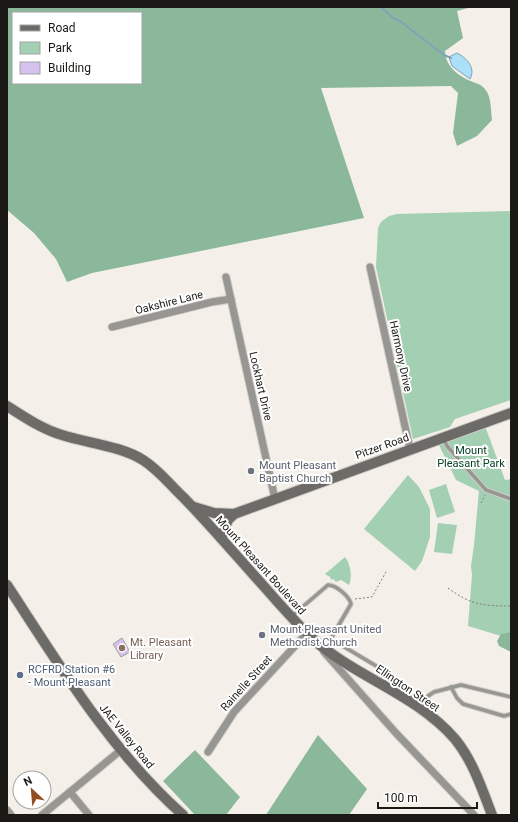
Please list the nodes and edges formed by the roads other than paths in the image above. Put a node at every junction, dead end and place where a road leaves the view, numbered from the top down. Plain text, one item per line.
1 (370, 267) dead end
2 (226, 277) dead end
3 (231, 299) junction
4 (112, 327) dead end
5 (7, 406) edge
6 (511, 413) edge
7 (443, 438) junction
8 (410, 449) junction
9 (275, 499) junction
10 (511, 499) edge
11 (192, 507) junction
12 (234, 514) junction
13 (221, 538) junction
14 (7, 585) edge
15 (291, 617) junction
16 (311, 637) junction
17 (328, 644) junction
18 (451, 688) junction
19 (511, 697) edge
20 (418, 707) junction
21 (511, 714) edge
22 (121, 750) junction
23 (208, 752) dead end
24 (70, 792) junction
25 (7, 810) edge
26 (11, 815) edge
27 (42, 815) edge
28 (89, 815) edge
29 (183, 815) edge
30 (474, 815) edge
31 (492, 815) edge

1 - 8 street, Harmony Drive
2 - 3 street, Lockhart Drive
3 - 4 street, Oakshire Lane
3 - 9 street, Lockhart Drive
5 - 11 street, Mount Pleasant Boulevard
6 - 7 street, Pitzer Road
7 - 8 street, Pitzer Road
7 - 10 lane
8 - 9 street, Pitzer Road
9 - 12 street, Pitzer Road
11 - 12 street, Pitzer Road
11 - 13 street, Mount Pleasant Boulevard
12 - 13 street
13 - 15 street, Mount Pleasant Boulevard
14 - 22 street, JAE Valley Road
15 - 16 street, Mount Pleasant Boulevard
15 - 17 lane
16 - 17 street, Ellington Street
16 - 23 street, Rainelle Street
16 - 30 street, Mount Pleasant Boulevard
17 - 20 street, Ellington Street
18 - 19 lane
18 - 20 lane
18 - 21 lane
20 - 31 street, Ellington Street
22 - 24 street
22 - 29 street, JAE Valley Road
24 - 27 street
24 - 28 street
25 - 26 street

